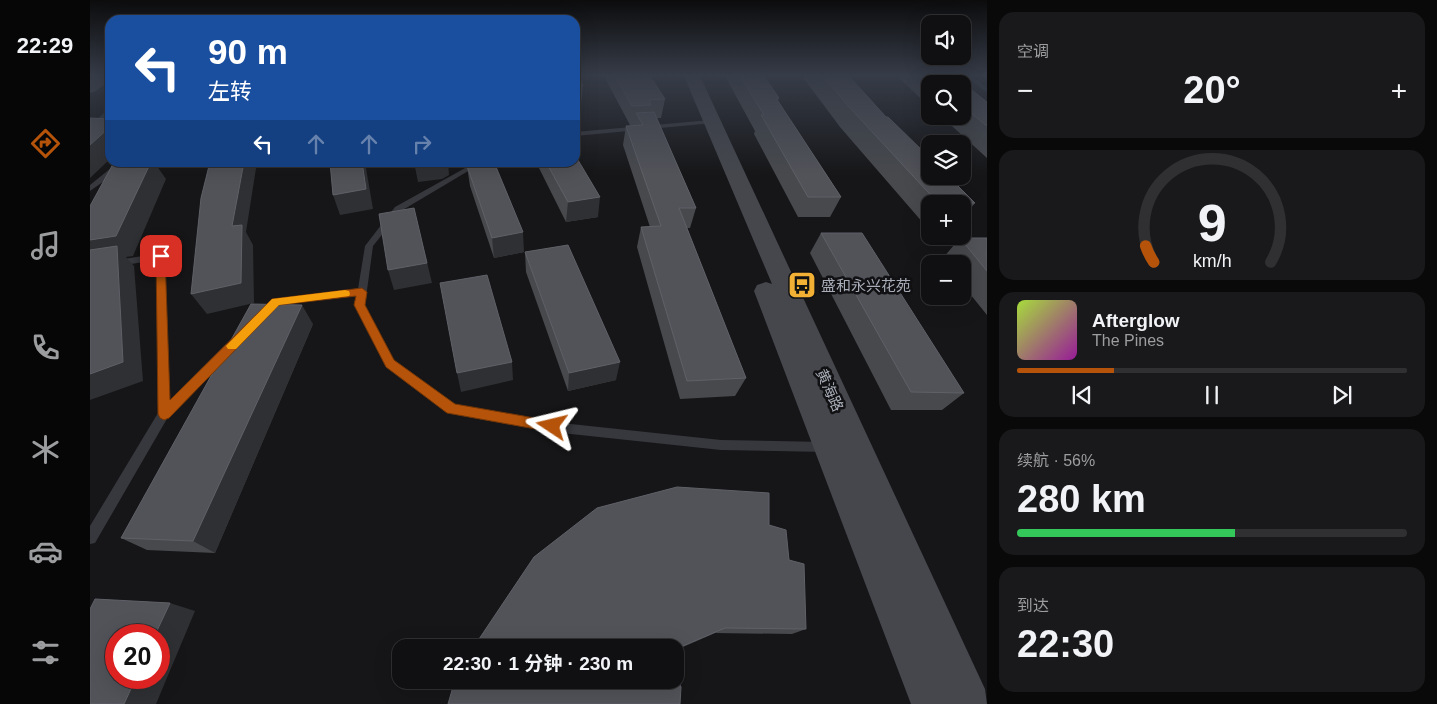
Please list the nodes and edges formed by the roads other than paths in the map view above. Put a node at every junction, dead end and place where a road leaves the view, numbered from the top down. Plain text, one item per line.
1 (698, 109) edge
2 (701, 109) edge
3 (705, 122) junction
4 (580, 134) edge
5 (120, 167) edge
6 (471, 167) edge
7 (90, 189) edge
8 (108, 265) edge
9 (362, 292) junction
10 (255, 323) edge
11 (241, 337) edge
12 (164, 414) junction
13 (844, 448) junction
14 (90, 538) edge
15 (933, 704) edge
16 (970, 704) edge

1 - 3 main road, 黄海路
2 - 3 main road, 黄海路
3 - 4 lane
3 - 13 main road, 黄海路
5 - 7 lane
6 - 9 lane
8 - 12 lane
9 - 10 lane
9 - 13 lane
11 - 12 lane
12 - 14 lane
13 - 15 main road, 黄海路
13 - 16 main road, 黄海路

